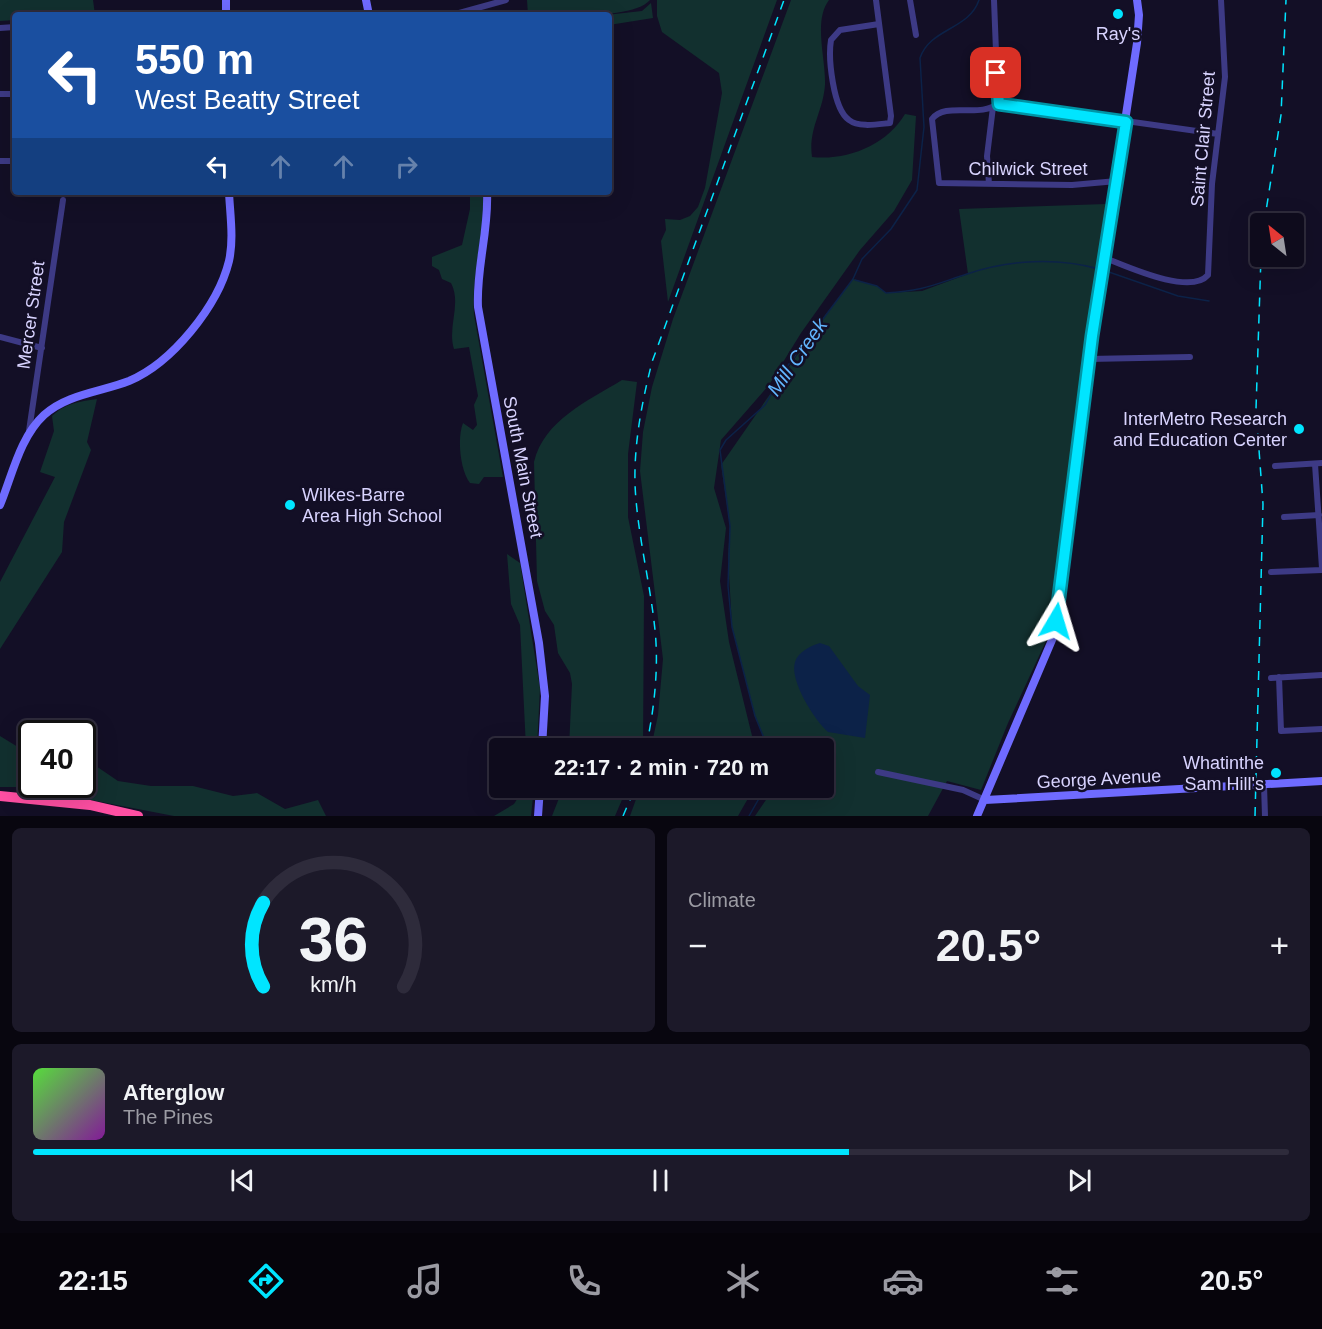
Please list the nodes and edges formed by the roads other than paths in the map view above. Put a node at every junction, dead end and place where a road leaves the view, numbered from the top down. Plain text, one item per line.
1 (506, 0) edge
2 (876, 0) edge
3 (910, 0) edge
4 (994, 0) edge
5 (1137, 0) edge
6 (1221, 0) edge
7 (463, 12) edge
8 (879, 24) junction
9 (916, 35) dead end
10 (995, 105) junction
11 (1126, 122) junction
12 (1218, 134) junction
13 (1118, 181) junction
14 (988, 184) junction
15 (229, 195) edge
16 (487, 195) edge
17 (63, 200) dead end
18 (1105, 258) junction
19 (0, 337) edge
20 (42, 348) junction
21 (1190, 357) dead end
22 (1089, 359) junction
23 (29, 434) junction
24 (1319, 464) edge
25 (1275, 466) dead end
26 (0, 505) edge
27 (1318, 515) junction
28 (1284, 518) dead end
29 (1322, 569) edge
30 (1270, 572) dead end
31 (1322, 675) edge
32 (1279, 677) junction
33 (1271, 678) dead end
34 (1322, 729) edge
35 (543, 738) edge
36 (878, 772) dead end
37 (1322, 782) edge
38 (1264, 785) junction
39 (0, 796) edge
40 (539, 798) edge
41 (985, 800) junction
42 (138, 816) edge
43 (538, 816) edge
44 (978, 816) edge
45 (1265, 816) edge

1 - 7 street
2 - 8 street
3 - 9 street
4 - 10 street
5 - 11 street
6 - 12 street, Saint Clair Street
8 - 8 street
10 - 11 street
10 - 14 street
10 - 14 street, Chilwick Street
11 - 12 street
11 - 13 street
12 - 18 street, Saint Clair Street
13 - 14 street, Chilwick Street
13 - 18 street
15 - 23 street
16 - 35 street, South Main Street
17 - 20 street, Mercer Street
18 - 22 street
19 - 20 street
20 - 23 street, Mercer Street
21 - 22 street
22 - 41 street
23 - 26 street
24 - 25 street
24 - 27 street
27 - 28 street
27 - 29 street
29 - 30 street
31 - 32 street
32 - 33 street
32 - 34 street
36 - 41 street
37 - 38 street, George Avenue
38 - 41 street, George Avenue
38 - 45 street
39 - 42 highway
40 - 43 street
41 - 44 street

